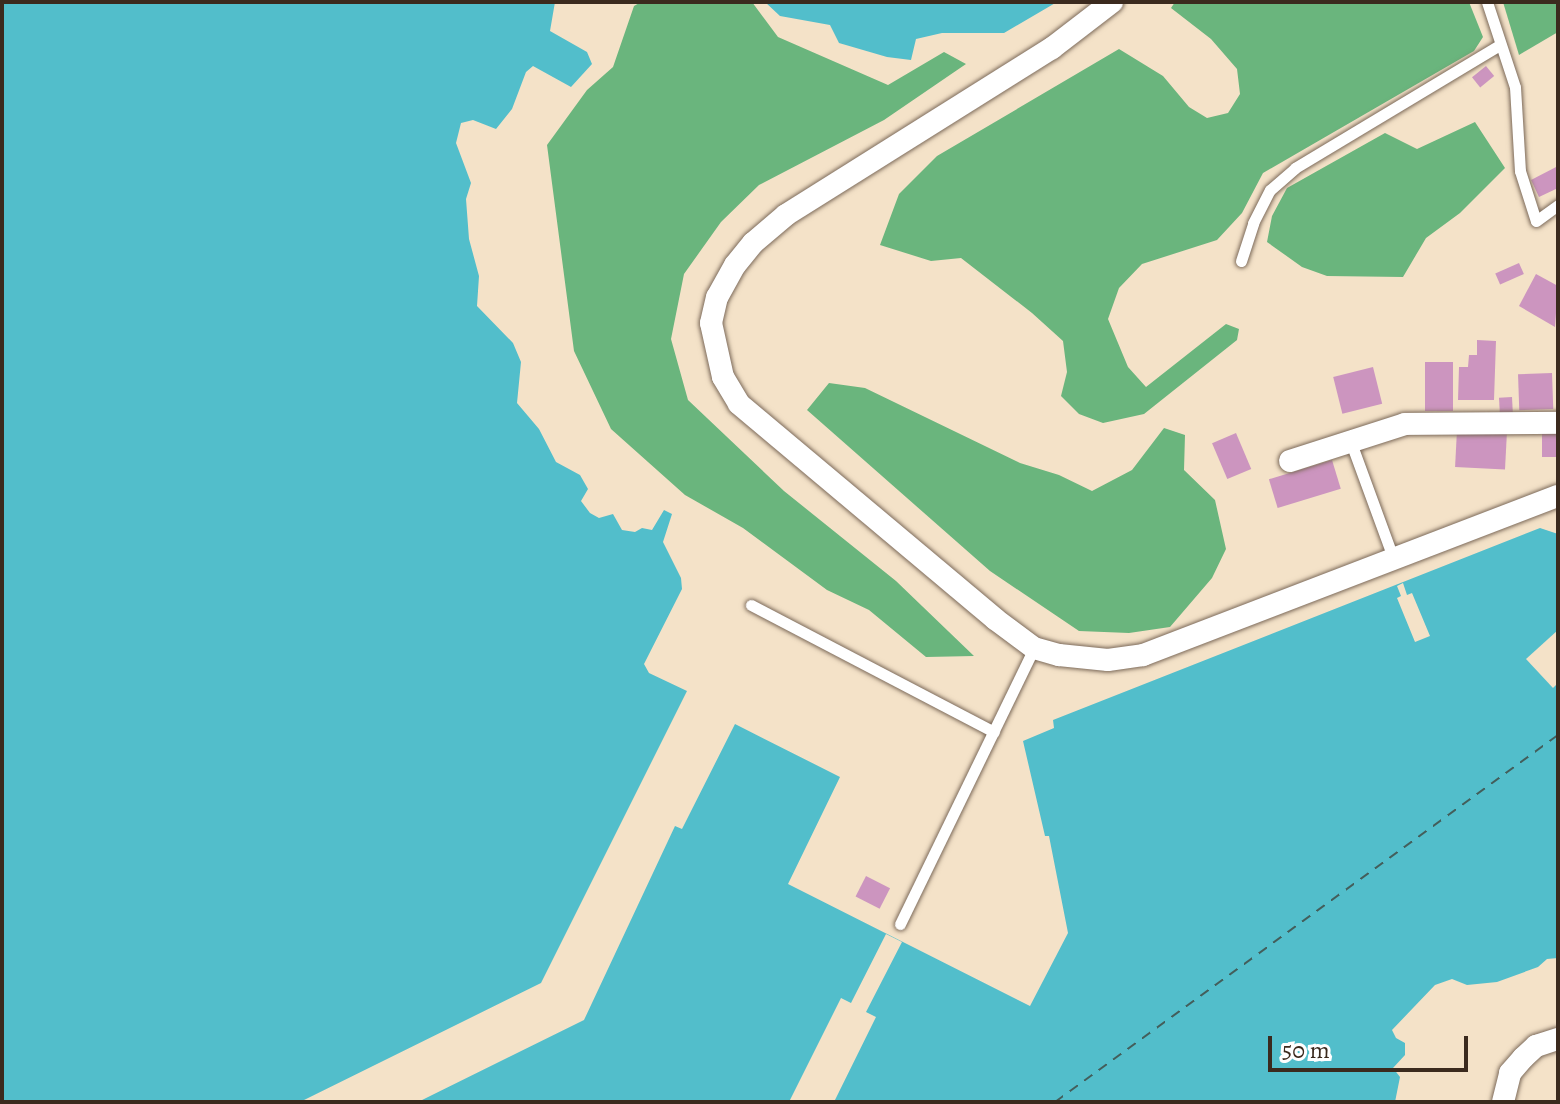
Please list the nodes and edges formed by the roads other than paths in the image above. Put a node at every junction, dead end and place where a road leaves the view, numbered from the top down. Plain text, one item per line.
1 (1112, 2) edge
2 (1487, 2) edge
3 (1500, 45) junction
4 (1558, 205) edge
5 (1241, 261) dead end
6 (1558, 423) edge
7 (1350, 439) junction
8 (1290, 461) dead end
9 (1558, 496) edge
10 (1394, 560) junction
11 (751, 605) dead end
12 (1034, 648) junction
13 (994, 732) junction
14 (900, 924) dead end
15 (1558, 1039) edge
16 (1503, 1102) edge

1 - 12 street
2 - 3 lane
3 - 4 lane
3 - 5 lane
6 - 7 street
7 - 8 street
7 - 10 lane
9 - 10 street
10 - 12 street
11 - 13 lane
12 - 13 lane
13 - 14 lane
15 - 16 street

